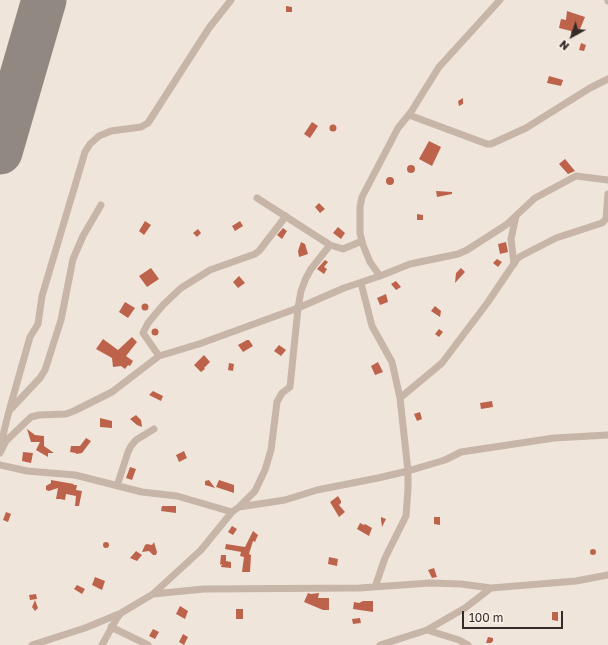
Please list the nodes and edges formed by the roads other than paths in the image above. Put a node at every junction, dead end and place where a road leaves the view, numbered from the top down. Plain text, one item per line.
1 (232, 0) edge
2 (500, 0) edge
3 (608, 79) edge
4 (409, 115) junction
5 (608, 180) edge
6 (608, 194) edge
7 (257, 198) dead end
8 (100, 205) dead end
9 (286, 216) junction
10 (516, 216) junction
11 (362, 241) junction
12 (330, 245) junction
13 (514, 264) junction
14 (380, 276) junction
15 (362, 282) junction
16 (298, 308) junction
17 (159, 356) junction
18 (400, 398) junction
19 (9, 411) junction
20 (154, 429) dead end
21 (608, 435) edge
22 (1, 450) edge
23 (0, 465) edge
24 (408, 471) junction
25 (117, 486) junction
26 (235, 510) junction
27 (606, 574) edge
28 (375, 586) junction
29 (491, 588) junction
30 (153, 594) junction
31 (121, 613) junction
32 (112, 628) junction
33 (427, 630) junction
34 (32, 645) edge
35 (102, 645) edge
36 (148, 645) edge
37 (380, 645) edge
38 (468, 645) edge

1 - 19 street
2 - 4 street
3 - 4 street
4 - 11 street
5 - 10 street
6 - 13 street
7 - 9 street
8 - 19 street
9 - 12 street
9 - 17 street
10 - 13 street
10 - 14 street
11 - 12 street
11 - 14 street
12 - 16 street
13 - 18 street
14 - 15 street
15 - 16 street
15 - 18 street
16 - 17 street
16 - 26 street
17 - 22 street
18 - 24 street
19 - 22 street
20 - 25 street
21 - 24 street
23 - 25 street
24 - 26 street
24 - 28 street
25 - 26 street
26 - 30 street
27 - 29 street
28 - 29 street
28 - 30 street
29 - 33 street
30 - 31 street
31 - 32 street
31 - 34 street
32 - 35 street
32 - 36 street
33 - 37 street
33 - 38 street

